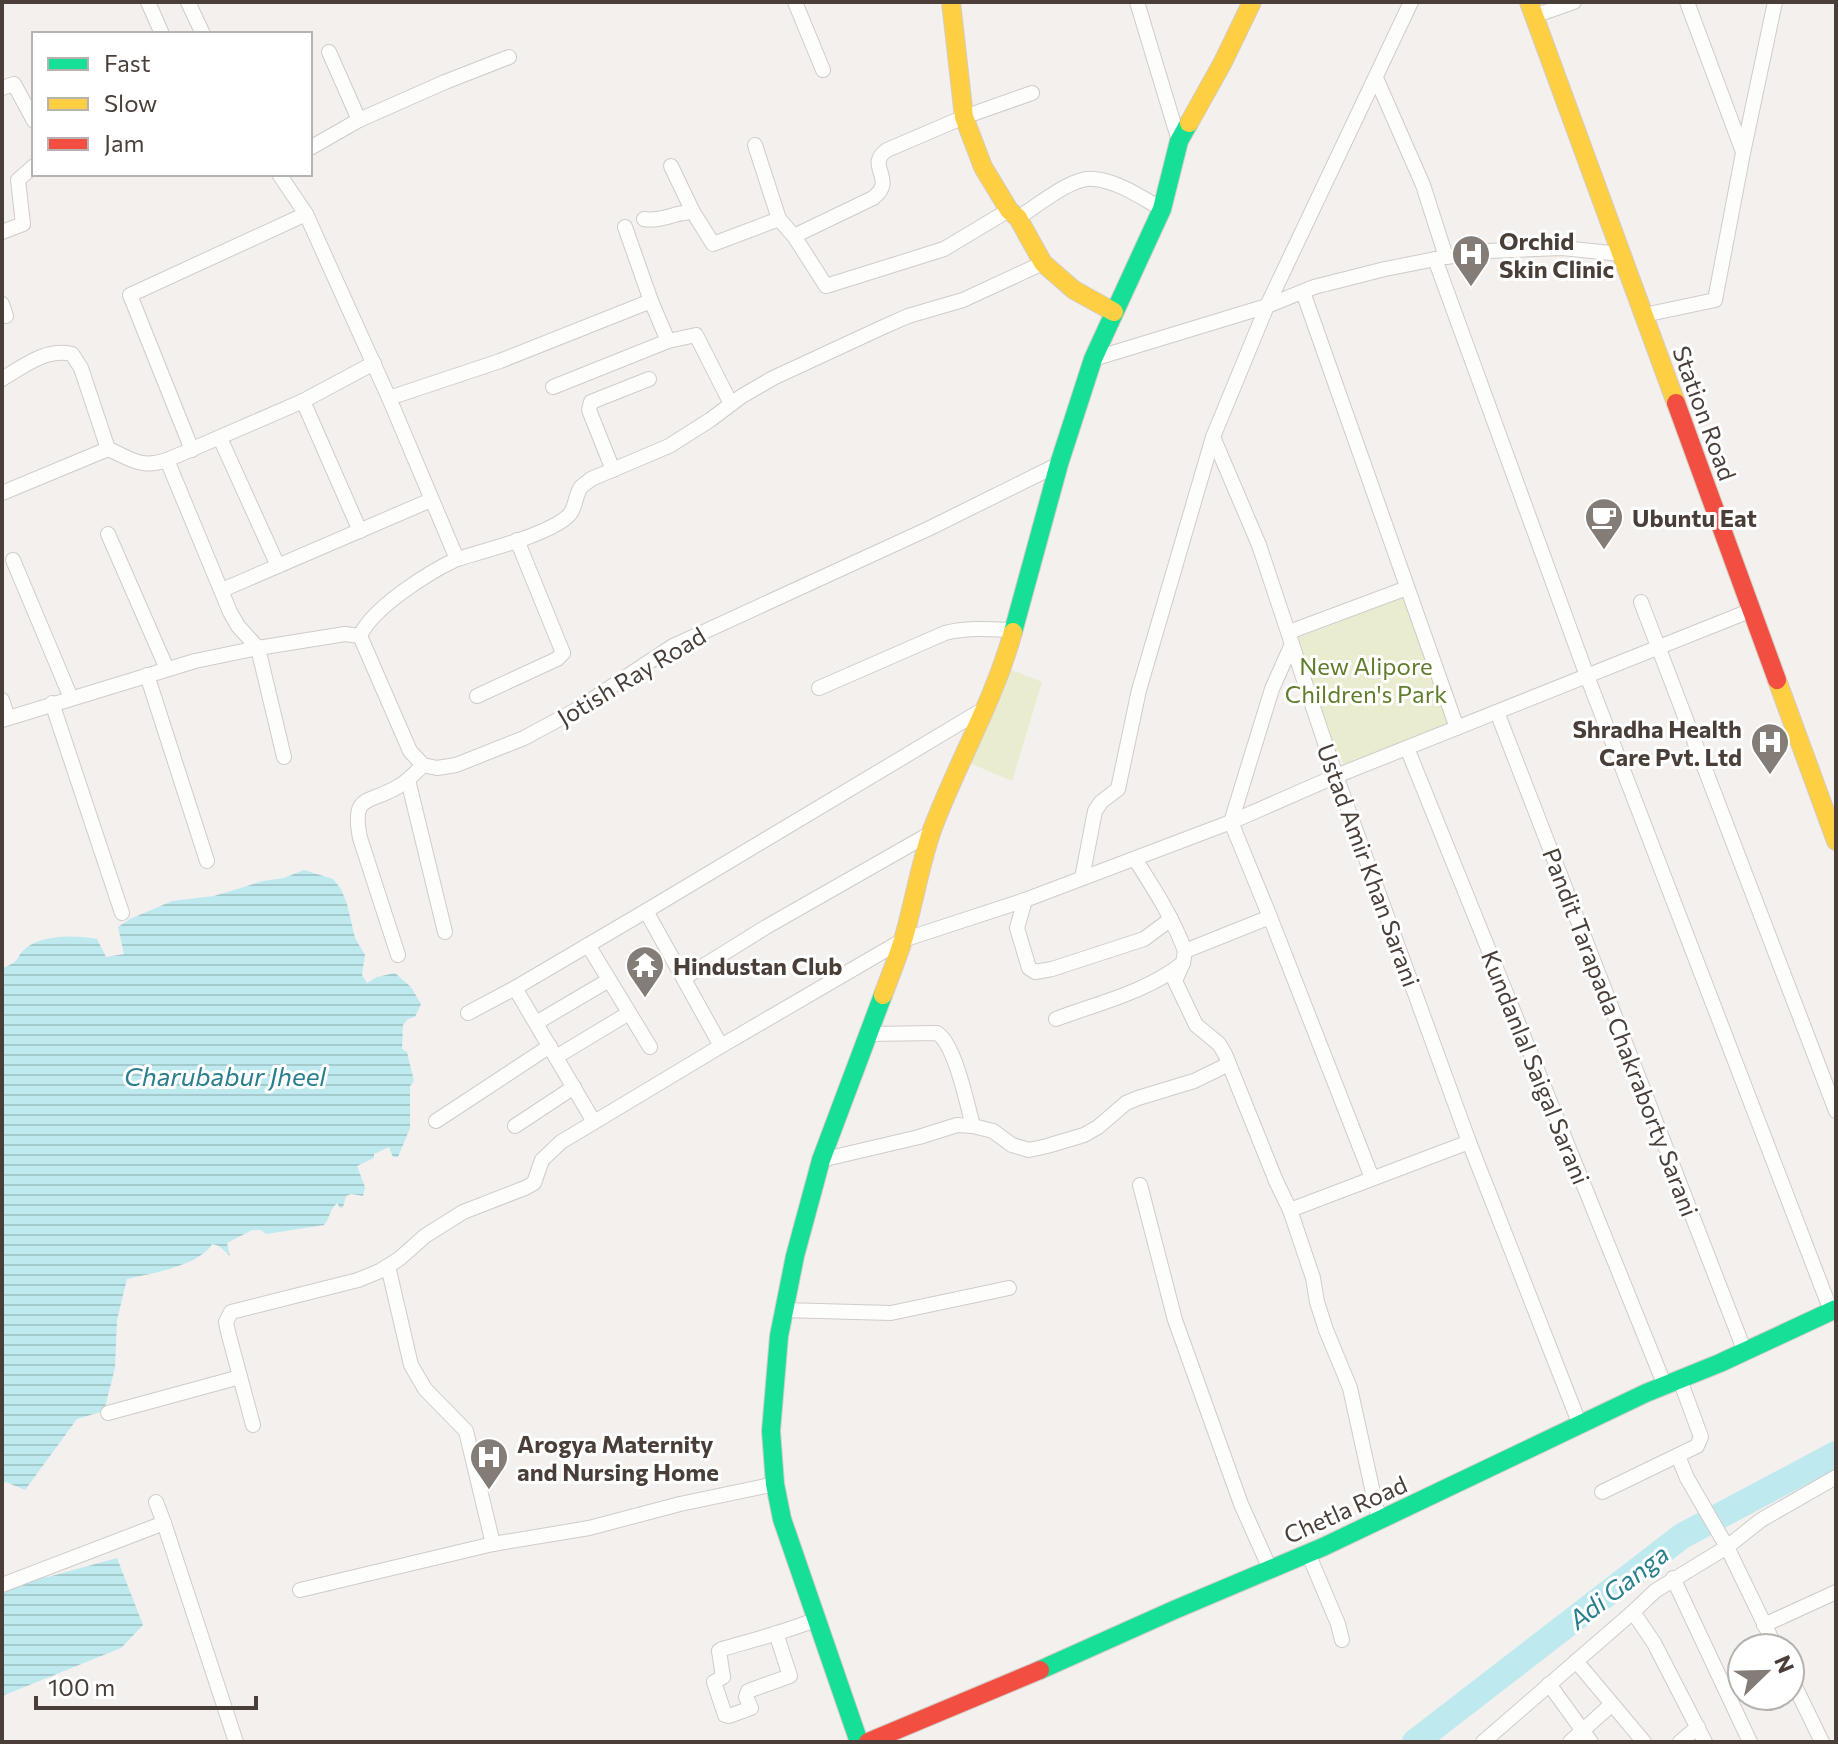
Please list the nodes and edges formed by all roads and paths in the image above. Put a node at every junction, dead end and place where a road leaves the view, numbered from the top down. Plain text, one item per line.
1 (148, 2) edge
2 (188, 2) edge
3 (795, 2) edge
4 (951, 2) edge
5 (1137, 2) edge
6 (1252, 2) edge
7 (1411, 2) edge
8 (1574, 2) edge
9 (1687, 2) edge
10 (1775, 2) edge
11 (1532, 9) edge
12 (161, 32) edge
13 (202, 32) edge
14 (329, 52) dead end
15 (509, 57) dead end
16 (823, 70) dead end
17 (1376, 78) junction
18 (2, 88) edge
19 (1032, 93) dead end
20 (32, 117) edge
21 (964, 117) junction
22 (359, 120) junction
23 (1179, 141) junction
24 (755, 145) dead end
25 (312, 147) edge
26 (1743, 153) junction
27 (671, 166) dead end
28 (32, 168) edge
29 (280, 176) edge
30 (1162, 209) junction
31 (693, 212) junction
32 (306, 214) junction
33 (1014, 214) junction
34 (644, 219) dead end
35 (779, 219) junction
36 (625, 227) dead end
37 (2, 232) edge
38 (794, 236) junction
39 (1621, 254) junction
40 (1440, 258) junction
41 (1043, 263) junction
42 (1303, 292) junction
43 (651, 301) junction
44 (1267, 306) junction
45 (1114, 312) junction
46 (1644, 315) junction
47 (668, 341) junction
48 (1093, 359) junction
49 (374, 363) junction
50 (2, 379) edge
51 (649, 379) dead end
52 (553, 387) dead end
53 (389, 398) junction
54 (303, 401) junction
55 (731, 404) junction
56 (1213, 437) junction
57 (220, 438) junction
58 (108, 449) junction
59 (192, 450) junction
60 (167, 460) junction
61 (1059, 464) junction
62 (613, 470) junction
63 (2, 493) edge
64 (431, 500) junction
65 (360, 531) junction
66 (108, 534) dead end
67 (517, 540) junction
68 (457, 559) junction
69 (13, 560) dead end
70 (278, 566) junction
71 (1407, 588) junction
72 (222, 590) junction
73 (1641, 602) dead end
74 (1752, 610) junction
75 (1014, 630) junction
76 (360, 636) junction
77 (1290, 638) junction
78 (258, 648) junction
79 (1657, 648) junction
80 (167, 669) junction
81 (147, 675) junction
82 (1587, 676) junction
83 (819, 688) dead end
84 (477, 696) dead end
85 (71, 698) junction
86 (2, 700) edge
87 (52, 703) junction
88 (987, 707) junction
89 (1497, 712) junction
90 (5, 719) edge
91 (1457, 728) junction
92 (1407, 748) junction
93 (284, 757) dead end
94 (423, 765) junction
95 (1336, 776) junction
96 (408, 780) junction
97 (1231, 822) junction
98 (931, 833) junction
99 (1836, 841) edge
100 (1135, 859) junction
101 (207, 861) dead end
102 (1082, 878) junction
103 (1025, 900) junction
104 (646, 911) junction
105 (122, 913) dead end
106 (1270, 917) junction
107 (1171, 919) junction
108 (445, 932) dead end
109 (903, 940) junction
110 (588, 945) junction
111 (398, 955) dead end
112 (1184, 957) junction
113 (684, 978) junction
114 (609, 980) junction
115 (515, 988) junction
116 (468, 1013) dead end
117 (629, 1013) junction
118 (1056, 1019) dead end
119 (536, 1023) junction
120 (868, 1034) junction
121 (721, 1046) junction
122 (650, 1047) dead end
123 (553, 1052) junction
124 (1229, 1064) junction
125 (574, 1087) junction
126 (1836, 1111) edge
127 (436, 1121) dead end
128 (594, 1122) junction
129 (515, 1126) dead end
130 (973, 1126) junction
131 (1469, 1142) junction
132 (821, 1160) junction
133 (1372, 1178) junction
134 (1140, 1185) dead end
135 (1290, 1210) junction
136 (388, 1266) junction
137 (1009, 1288) dead end
138 (783, 1310) junction
139 (1834, 1310) edge
140 (1745, 1352) junction
141 (240, 1377) junction
142 (1672, 1383) junction
143 (108, 1413) dead end
144 (253, 1425) dead end
145 (1580, 1425) junction
146 (1678, 1456) junction
147 (1836, 1477) edge
148 (775, 1484) junction
149 (1602, 1492) dead end
150 (156, 1502) dead end
151 (1379, 1520) junction
152 (164, 1523) junction
153 (493, 1544) junction
154 (1725, 1544) junction
155 (1308, 1553) junction
156 (1270, 1569) junction
157 (1673, 1578) junction
158 (2, 1585) edge
159 (300, 1590) dead end
160 (1836, 1592) edge
161 (1633, 1612) junction
162 (817, 1619) junction
163 (1764, 1625) junction
164 (1768, 1632) edge
165 (776, 1633) junction
166 (1342, 1640) dead end
167 (1576, 1661) junction
168 (1549, 1684) junction
169 (1612, 1704) junction
170 (1806, 1709) edge
171 (1698, 1727) junction
172 (1587, 1736) edge
173 (236, 1742) edge
174 (859, 1742) edge
175 (868, 1742) edge
176 (1483, 1742) edge
177 (1570, 1742) edge
178 (1644, 1742) edge
179 (1680, 1742) edge
180 (1705, 1742) edge
181 (1750, 1742) edge
182 (1822, 1742) edge

1 - 12 street
2 - 13 street
3 - 16 street
4 - 21 main road
5 - 23 street
6 - 23 main road
7 - 17 street
8 - 11 street
9 - 26 street
10 - 26 street
11 - 39 main road, Station Road
14 - 22 street
15 - 22 street
17 - 40 street
17 - 44 street
18 - 20 street
19 - 21 street
21 - 33 main road
21 - 38 street
22 - 25 street
23 - 30 main road
24 - 35 street
26 - 46 street
27 - 31 street
28 - 37 street
29 - 32 street
30 - 33 street
30 - 45 main road
31 - 34 street
31 - 35 street
32 - 49 street
32 - 59 street
33 - 38 street
33 - 41 main road
35 - 38 street
36 - 43 street
39 - 40 street
39 - 46 main road, Station Road
40 - 42 street
40 - 82 street
41 - 45 main road
41 - 55 street
42 - 44 street
42 - 71 street
43 - 47 street
43 - 53 street
44 - 48 street
44 - 56 street
45 - 48 main road
46 - 74 main road, Station Road
47 - 52 street
47 - 55 street
48 - 61 main road
49 - 53 street
49 - 54 street
50 - 58 street
51 - 62 street
53 - 64 street
54 - 57 street
54 - 65 street
55 - 62 street
56 - 77 street, Ustad Amir Khan Sarani
56 - 102 street
57 - 59 street
57 - 70 street
58 - 60 street
58 - 63 street
59 - 60 street
60 - 72 street
61 - 75 main road
61 - 94 street, Jotish Ray Road
62 - 67 street
64 - 65 street
64 - 68 street
65 - 70 street
66 - 80 street
67 - 68 street
67 - 84 street
68 - 76 street
69 - 85 street
70 - 72 street
71 - 77 street
71 - 91 street
72 - 78 street
73 - 79 street
74 - 79 street
74 - 99 main road, Station Road
75 - 83 street
75 - 88 main road
76 - 78 street
76 - 94 street
77 - 95 street, Ustad Amir Khan Sarani
77 - 97 street
78 - 80 street
78 - 93 street
79 - 82 street
79 - 126 street
80 - 81 street
81 - 85 street
81 - 101 street
82 - 89 street
82 - 139 street
85 - 87 street
86 - 90 street
87 - 90 street
87 - 105 street
88 - 98 main road
88 - 104 street
89 - 91 street
89 - 140 street, Pandit Tarapada Chakraborty Sarani
91 - 92 street
92 - 95 street
92 - 142 street, Kundanlal Saigal Sarani
94 - 96 street
95 - 97 street
95 - 131 street, Ustad Amir Khan Sarani
96 - 108 street
96 - 111 street
97 - 100 street
97 - 106 street
98 - 109 main road
98 - 113 street
100 - 102 street
100 - 107 street
102 - 103 street
103 - 107 street
103 - 109 street
104 - 110 street
104 - 113 street
106 - 112 street
106 - 133 street
107 - 112 street
109 - 120 main road
109 - 121 street
110 - 114 street
110 - 115 street
112 - 118 street
112 - 124 street
113 - 121 street
114 - 117 street
114 - 119 street
115 - 116 street
115 - 119 street
117 - 122 street
117 - 123 street
119 - 123 street
120 - 130 street
120 - 132 main road
121 - 128 street
123 - 125 street
123 - 127 street
124 - 130 street
124 - 135 street
125 - 128 street
125 - 129 street
128 - 136 street
130 - 132 street
131 - 133 street
131 - 145 street, Ustad Amir Khan Sarani
132 - 138 main road
133 - 135 street
134 - 156 street
135 - 151 street
136 - 141 street
136 - 153 street
137 - 138 street
138 - 148 main road
139 - 140 main road, Chetla Road
140 - 142 main road, Chetla Road
141 - 143 street
141 - 144 street
142 - 145 main road, Chetla Road
142 - 146 street, Kundanlal Saigal Sarani
145 - 151 main road, Chetla Road
146 - 149 street
146 - 154 street
147 - 154 street
148 - 153 street
148 - 162 main road
150 - 152 street
151 - 155 main road, Chetla Road
152 - 158 street
152 - 173 street
153 - 159 street
154 - 157 street
154 - 163 street
155 - 156 main road, Chetla Road
155 - 166 street
156 - 175 main road, Chetla Road
157 - 161 street
157 - 181 street
160 - 163 street
161 - 167 street
161 - 171 street
162 - 165 street
162 - 174 main road
163 - 164 street
165 - 165 street
167 - 168 street
167 - 169 street
168 - 172 street
168 - 176 street
169 - 172 street
169 - 178 street
170 - 182 street
171 - 179 street
171 - 180 street
172 - 177 street

